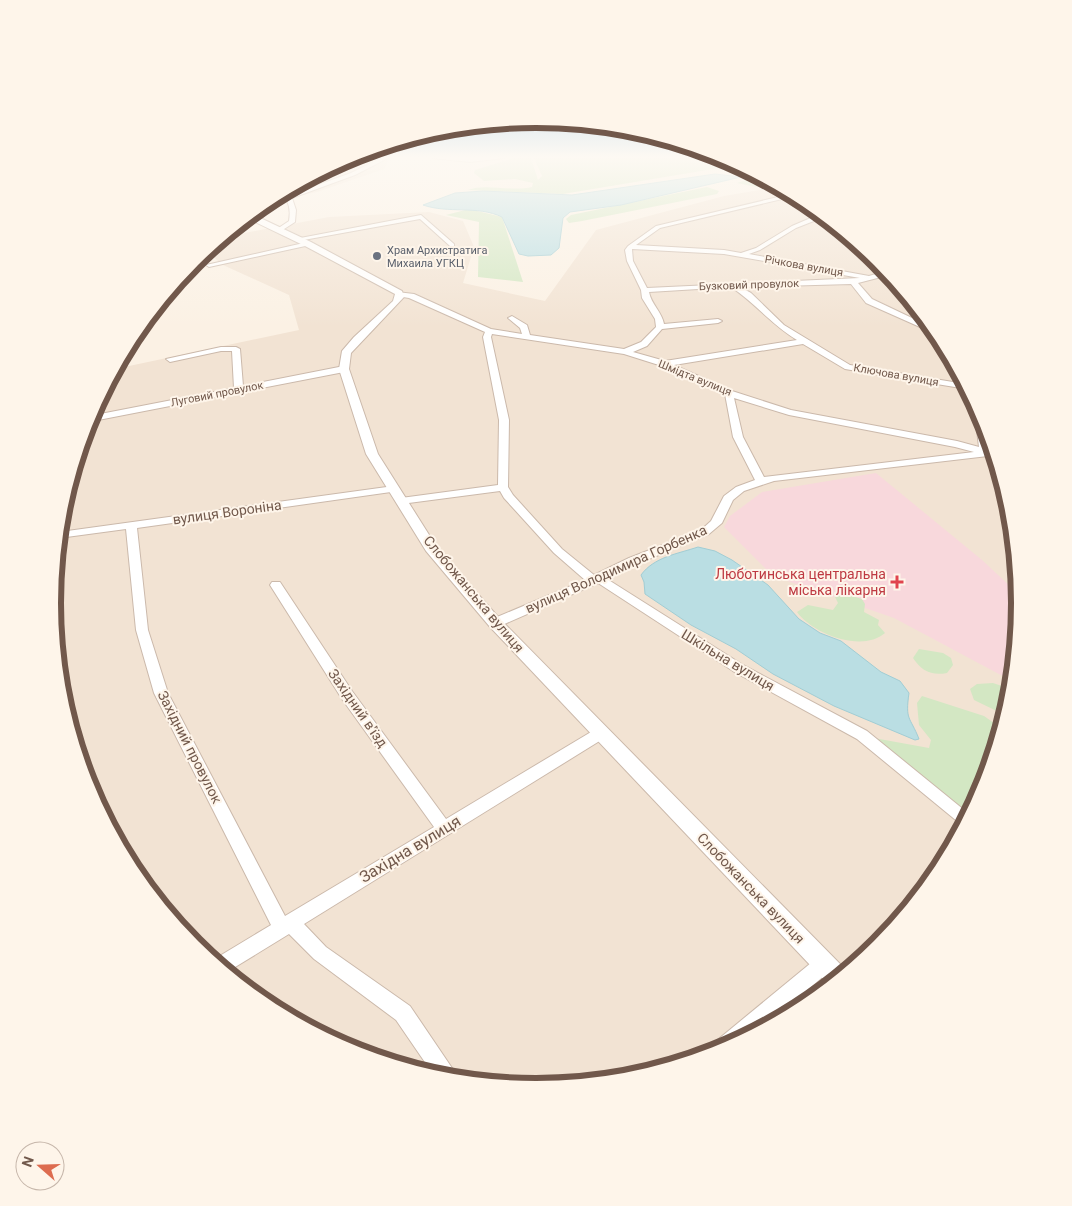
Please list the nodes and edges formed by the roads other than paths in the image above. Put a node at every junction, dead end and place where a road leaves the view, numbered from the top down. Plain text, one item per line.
1 (295, 214) edge
2 (711, 214) edge
3 (814, 218) edge
4 (256, 219) edge
5 (279, 230) junction
6 (303, 241) junction
7 (452, 245) dead end
8 (630, 247) junction
9 (741, 255) junction
10 (209, 265) dead end
11 (879, 275) edge
12 (866, 277) junction
13 (853, 282) junction
14 (732, 285) junction
15 (645, 290) junction
16 (400, 294) junction
17 (899, 315) junction
18 (914, 316) edge
19 (512, 318) dead end
20 (718, 321) dead end
21 (921, 326) edge
22 (660, 327) junction
23 (489, 331) junction
24 (527, 337) junction
25 (805, 341) junction
26 (625, 352) junction
27 (170, 359) dead end
28 (665, 364) junction
29 (344, 369) junction
30 (958, 386) edge
31 (239, 390) junction
32 (729, 393) junction
33 (99, 417) edge
34 (987, 453) edge
35 (987, 454) edge
36 (761, 482) junction
37 (503, 487) junction
38 (398, 495) junction
39 (131, 525) junction
40 (66, 534) edge
41 (596, 579) junction
42 (276, 585) dead end
43 (495, 622) junction
44 (601, 733) junction
45 (961, 816) edge
46 (444, 829) junction
47 (286, 925) junction
48 (226, 962) edge
49 (824, 964) junction
50 (833, 973) edge
51 (746, 1029) edge
52 (441, 1068) edge

1 - 5 street
2 - 8 street
3 - 9 street, Річкова вулиця
4 - 5 street
5 - 6 street
6 - 7 street
6 - 10 street
6 - 16 street
8 - 9 street, Річкова вулиця
8 - 15 street
9 - 12 street, Річкова вулиця
11 - 12 street
12 - 13 street, Бузковий провулок
13 - 14 street, Бузковий провулок
13 - 17 street
14 - 15 street, Бузковий провулок
14 - 25 street, Ключова вулиця
15 - 22 street
16 - 23 street, Шмідта вулиця
16 - 29 street
17 - 18 street
17 - 21 street
19 - 24 street
20 - 22 street
22 - 26 street
23 - 24 street, Шмідта вулиця
23 - 37 street
24 - 26 street, Шмідта вулиця
25 - 28 street
25 - 30 street, Ключова вулиця
26 - 28 street, Шмідта вулиця
27 - 31 street
28 - 32 street, Шмідта вулиця
29 - 31 street, Луговий провулок
29 - 38 street, Слобожанська вулиця
31 - 33 street, Луговий провулок
32 - 34 street, Шмідта вулиця
32 - 36 street
35 - 36 street, вулиця Володимира Горбенка
36 - 41 street, вулиця Володимира Горбенка
37 - 38 street, вулиця Вороніна
37 - 41 street, Шкільна вулиця
38 - 39 street, вулиця Вороніна
38 - 43 street, Слобожанська вулиця
39 - 40 street, вулиця Вороніна
39 - 47 street, Західний провулок
41 - 43 street, вулиця Володимира Горбенка
41 - 45 street, Шкільна вулиця
42 - 46 street, Західний в'їзд
43 - 44 street, Слобожанська вулиця
44 - 46 street, Західна вулиця
44 - 49 street, Слобожанська вулиця
46 - 47 street, Західна вулиця
47 - 48 street, Західна вулиця
47 - 52 street, Західний провулок
49 - 50 street, Слобожанська вулиця
49 - 51 street

